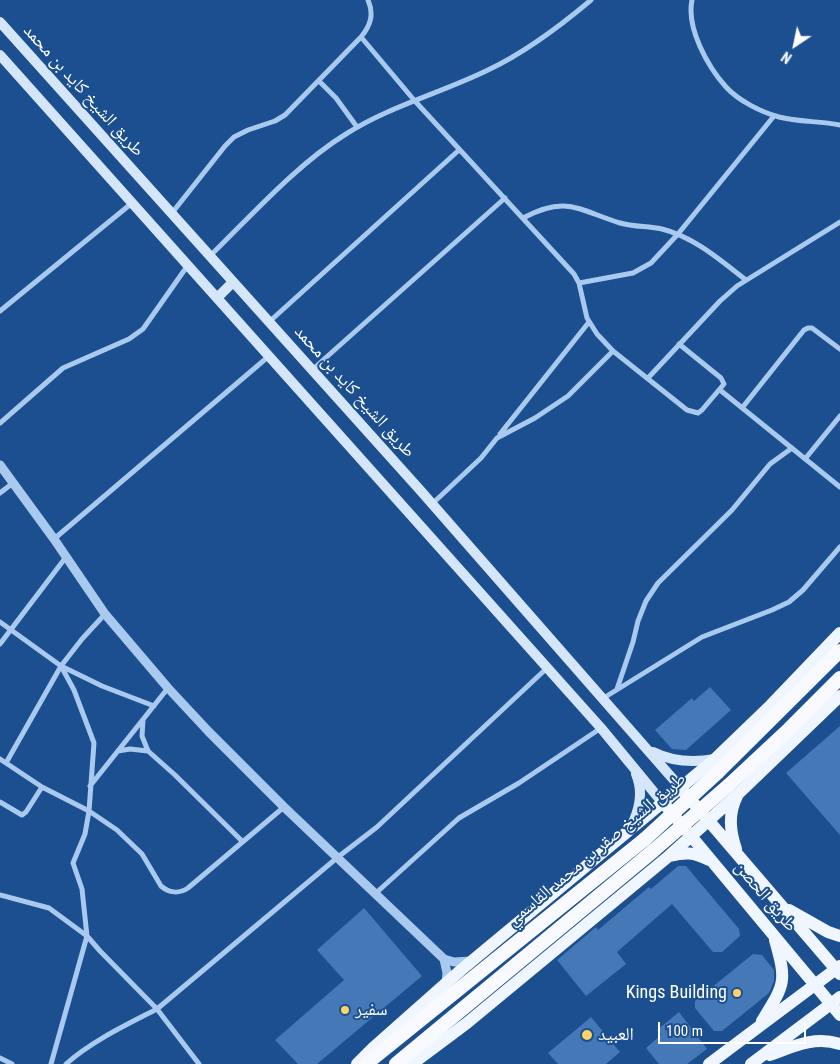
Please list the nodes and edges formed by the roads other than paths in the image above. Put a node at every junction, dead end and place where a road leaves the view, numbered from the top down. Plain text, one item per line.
1 (368, 0) edge
2 (591, 0) edge
3 (692, 0) edge
4 (0, 22) edge
5 (361, 37) junction
6 (0, 55) edge
7 (319, 81) junction
8 (414, 100) junction
9 (774, 116) junction
10 (840, 125) edge
11 (357, 127) junction
12 (459, 150) junction
13 (505, 198) junction
14 (132, 203) junction
15 (172, 213) junction
16 (523, 218) junction
17 (840, 222) edge
18 (678, 234) junction
19 (210, 256) junction
20 (188, 265) junction
21 (746, 280) junction
22 (233, 282) junction
23 (579, 283) junction
24 (217, 298) junction
25 (0, 311) edge
26 (269, 322) junction
27 (589, 322) junction
28 (679, 344) junction
29 (840, 349) edge
30 (613, 351) junction
31 (269, 356) junction
32 (312, 370) junction
33 (648, 378) junction
34 (720, 390) junction
35 (742, 408) junction
36 (840, 416) edge
37 (0, 423) edge
38 (497, 438) junction
39 (792, 448) junction
40 (805, 459) junction
41 (0, 465) edge
42 (13, 483) junction
43 (840, 487) edge
44 (0, 493) edge
45 (432, 504) junction
46 (54, 539) junction
47 (840, 547) edge
48 (66, 557) junction
49 (105, 614) junction
50 (0, 622) edge
51 (10, 628) junction
52 (840, 633) edge
53 (0, 644) edge
54 (840, 651) edge
55 (61, 666) junction
56 (547, 668) junction
57 (840, 678) edge
58 (168, 688) junction
59 (617, 690) junction
60 (840, 696) edge
61 (602, 699) junction
62 (154, 706) junction
63 (143, 720) junction
64 (601, 728) junction
65 (648, 750) junction
66 (118, 751) junction
67 (148, 751) junction
68 (0, 759) edge
69 (6, 763) junction
70 (716, 765) junction
71 (633, 768) junction
72 (42, 787) junction
73 (90, 787) junction
74 (680, 787) junction
75 (733, 790) junction
76 (0, 802) edge
77 (662, 802) junction
78 (284, 807) junction
79 (89, 811) junction
80 (708, 820) junction
81 (630, 830) junction
82 (691, 836) junction
83 (242, 841) junction
84 (737, 854) junction
85 (668, 856) junction
86 (338, 857) junction
87 (712, 862) junction
88 (376, 894) junction
89 (0, 895) edge
90 (781, 906) junction
91 (773, 935) junction
92 (87, 936) junction
93 (840, 936) edge
94 (444, 959) junction
95 (472, 961) junction
96 (839, 970) edge
97 (446, 983) junction
98 (815, 985) junction
99 (835, 1000) edge
100 (157, 1009) junction
101 (840, 1015) edge
102 (757, 1028) junction
103 (840, 1044) edge
104 (0, 1058) edge
105 (755, 1061) edge
106 (12, 1064) edge
107 (51, 1064) edge
108 (66, 1064) edge
109 (199, 1064) edge
110 (357, 1064) edge
111 (366, 1064) edge
112 (396, 1064) edge
113 (412, 1064) edge
114 (709, 1064) edge

1 - 5 street
2 - 8 street
3 - 9 street
4 - 15 main road, طريق الشيخ كايد بن محمد
5 - 7 street
5 - 8 street
6 - 14 main road
7 - 11 street
7 - 15 street
8 - 11 street
8 - 12 street
9 - 10 street
9 - 18 street
11 - 19 street
12 - 13 street
12 - 26 street
13 - 16 street
13 - 32 street
14 - 20 main road
14 - 25 street
15 - 19 main road, طريق الشيخ كايد بن محمد
16 - 18 street
16 - 23 street
17 - 21 street
18 - 21 street
18 - 23 street
19 - 22 main road, طريق الشيخ كايد بن محمد
20 - 24 main road
20 - 37 street
21 - 28 street
22 - 24 main road
22 - 26 main road, طريق الشيخ كايد بن محمد
23 - 27 street
24 - 31 main road
26 - 32 main road, طريق الشيخ كايد بن محمد
27 - 30 street
27 - 38 street
28 - 33 street
28 - 34 street
29 - 35 street
30 - 33 street
30 - 38 street
31 - 46 street
31 - 56 main road
32 - 45 main road, طريق الشيخ كايد بن محمد
33 - 34 street
34 - 35 street
35 - 39 street
36 - 40 street
38 - 45 street
39 - 40 street
39 - 59 street
40 - 43 street
41 - 42 street
42 - 44 street
42 - 46 street
45 - 61 main road, طريق الشيخ كايد بن محمد
46 - 48 street
47 - 59 street
48 - 49 street
48 - 51 street
49 - 55 street
49 - 58 street
50 - 51 street
51 - 53 street
51 - 55 street
52 - 70 main road
54 - 70 highway, طريق الشيخ صقر بن محمد القاسمي
55 - 62 street
55 - 69 street
55 - 73 street
56 - 64 main road
56 - 86 street
57 - 75 highway, طريق الشيخ صقر بن محمد القاسمي
58 - 62 street
58 - 78 street
59 - 61 street
60 - 75 main road
61 - 65 main road, طريق الشيخ كايد بن محمد
62 - 63 street
63 - 66 street
63 - 67 street
64 - 71 main road
64 - 88 street
65 - 70 main road
65 - 74 main road, طريق الشيخ كايد بن محمد
66 - 67 street
66 - 73 street
67 - 83 street
68 - 69 street
69 - 72 street
70 - 74 main road
70 - 111 highway, طريق الشيخ صقر بن محمد القاسمي, bridge
71 - 77 main road
71 - 81 main road
72 - 76 street
72 - 79 street
73 - 79 street
74 - 77 main road
74 - 80 main road, طريق الحصن
75 - 80 main road
75 - 84 main road
75 - 112 highway, طريق الشيخ صقر بن محمد القاسمي, bridge
77 - 81 main road
77 - 82 main road, طريق الحصن
78 - 83 street
78 - 86 street
79 - 83 street
79 - 92 street
80 - 82 main road
80 - 84 main road, طريق الحصن
81 - 95 main road
82 - 85 main road
82 - 87 main road, طريق الحصن
84 - 90 main road, طريق الحصن
85 - 87 main road
85 - 113 main road
86 - 88 street
86 - 100 street
87 - 91 main road, طريق الحصن
88 - 94 street
89 - 92 street
90 - 93 main road
90 - 96 main road, طريق الحصن
91 - 98 main road, طريق الحصن
91 - 102 main road
92 - 100 street
92 - 107 street
94 - 95 street
94 - 97 street
95 - 97 main road
96 - 98 main road
97 - 110 main road
98 - 99 main road, طريق الحصن
98 - 102 main road
99 - 101 main road, طريق الحصن
99 - 105 main road
100 - 108 street
100 - 109 street
102 - 114 main road
103 - 105 main road
104 - 106 street

